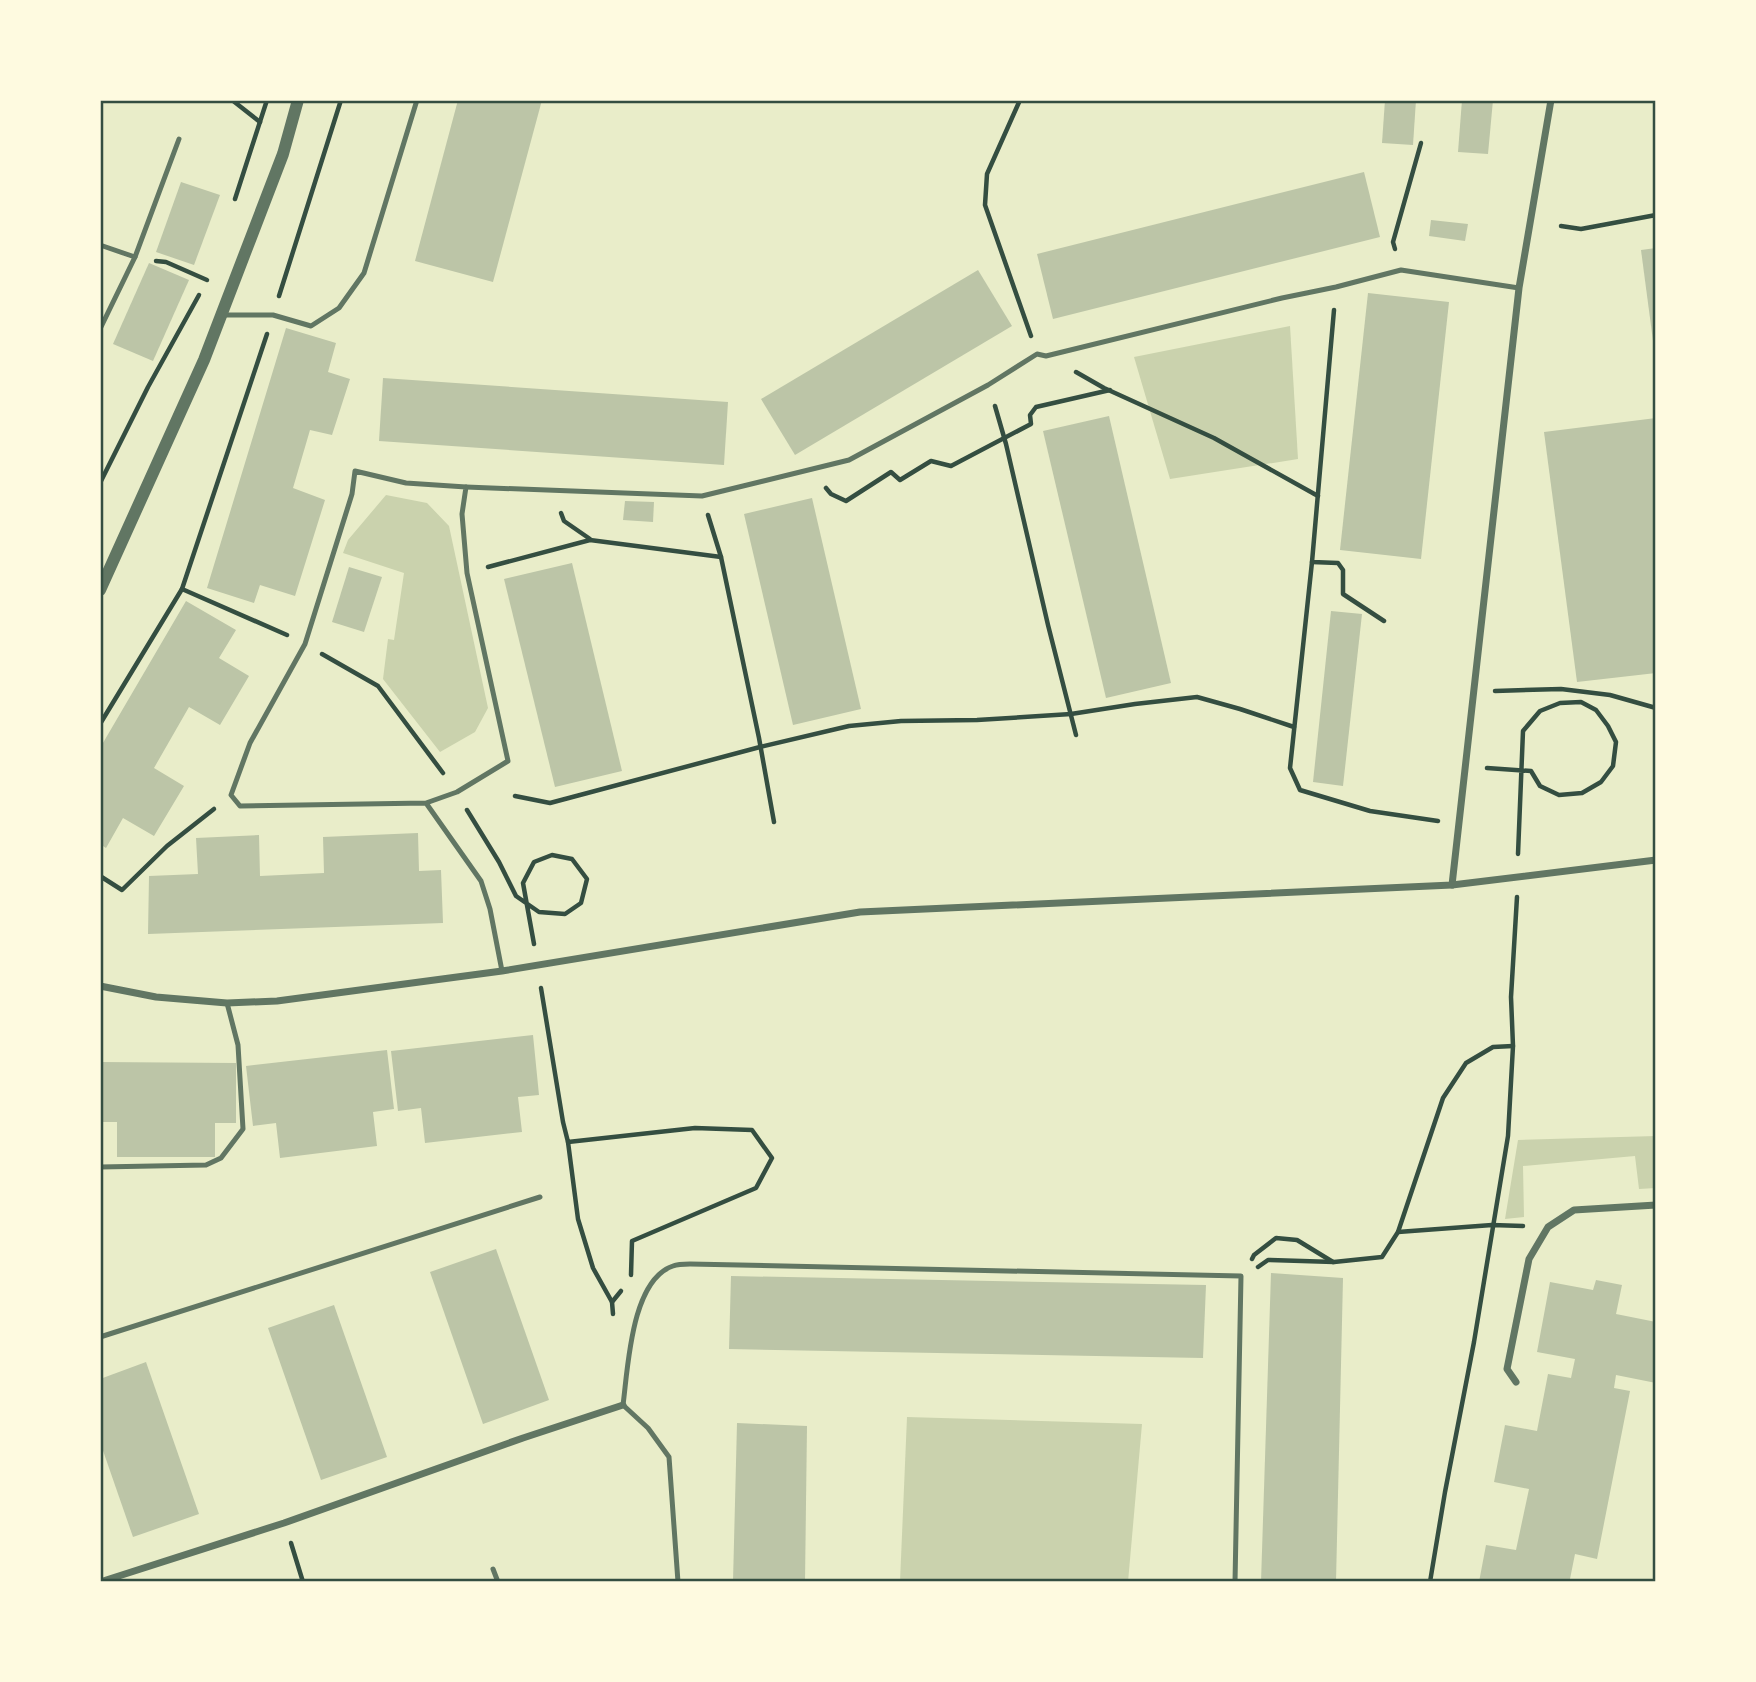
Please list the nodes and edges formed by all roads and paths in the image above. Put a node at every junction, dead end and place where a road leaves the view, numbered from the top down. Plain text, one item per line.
1 (232, 100) edge
2 (267, 100) edge
3 (298, 100) edge
4 (341, 100) edge
5 (417, 100) edge
6 (1020, 100) edge
7 (1551, 100) edge
8 (260, 122) junction
9 (179, 139) dead end
10 (1421, 143) dead end
11 (232, 208) dead end
12 (1656, 215) edge
13 (1561, 226) dead end
14 (100, 245) edge
15 (135, 257) junction
16 (213, 269) dead end
17 (1401, 270) junction
18 (207, 280) junction
19 (1336, 287) junction
20 (1519, 288) junction
21 (221, 315) junction
22 (273, 315) junction
23 (100, 328) edge
24 (1037, 354) junction
25 (1046, 356) junction
26 (988, 385) junction
27 (1110, 390) junction
28 (1005, 438) junction
29 (815, 468) junction
30 (100, 483) edge
31 (466, 488) junction
32 (551, 490) junction
33 (702, 496) junction
34 (1318, 496) junction
35 (590, 540) junction
36 (721, 557) junction
37 (1312, 562) junction
38 (467, 573) junction
39 (182, 589) junction
40 (100, 590) edge
41 (1384, 621) dead end
42 (305, 644) junction
43 (1473, 691) junction
44 (1656, 708) edge
45 (1071, 714) junction
46 (100, 724) edge
47 (1294, 727) junction
48 (1076, 735) dead end
49 (760, 747) junction
50 (1465, 766) junction
51 (457, 792) junction
52 (231, 795) junction
53 (515, 796) dead end
54 (426, 803) junction
55 (1440, 821) dead end
56 (774, 822) dead end
57 (1518, 857) dead end
58 (1656, 860) edge
59 (100, 876) edge
60 (1452, 885) junction
61 (1517, 885) dead end
62 (539, 912) dead end
63 (502, 971) junction
64 (100, 986) edge
65 (227, 1003) junction
66 (1513, 1046) junction
67 (563, 1122) dead end
68 (568, 1142) junction
69 (100, 1167) edge
70 (540, 1197) dead end
71 (1656, 1205) edge
72 (1492, 1225) junction
73 (1548, 1227) junction
74 (1398, 1232) junction
75 (1268, 1260) dead end
76 (1334, 1262) junction
77 (1241, 1276) junction
78 (631, 1278) dead end
79 (625, 1286) dead end
80 (612, 1302) junction
81 (613, 1315) dead end
82 (100, 1337) edge
83 (1516, 1382) dead end
84 (623, 1405) junction
85 (296, 1561) dead end
86 (493, 1569) dead end
87 (100, 1582) edge
88 (303, 1582) edge
89 (498, 1582) edge
90 (678, 1582) edge
91 (1235, 1582) edge
92 (1430, 1582) edge

1 - 8 path
2 - 8 path
3 - 21 street
4 - 22 path
5 - 22 lane
6 - 24 path
7 - 20 street
8 - 11 path
9 - 15 lane
10 - 17 path
12 - 13 path
14 - 15 lane
15 - 18 path
15 - 23 lane
16 - 18 path
17 - 19 lane
17 - 20 lane
18 - 30 path
19 - 25 lane
19 - 34 path
20 - 43 street
21 - 22 lane
21 - 40 street
22 - 39 path
24 - 25 lane
24 - 26 lane
25 - 27 path
26 - 28 path
26 - 29 lane
27 - 28 path
27 - 34 path
28 - 29 path
28 - 45 path
29 - 33 lane
31 - 32 lane
31 - 38 lane
31 - 42 lane
32 - 33 lane
32 - 35 path
33 - 36 path
34 - 37 path
35 - 36 path
35 - 38 path
36 - 49 path
37 - 41 path
37 - 47 path
38 - 51 lane
39 - 42 path
39 - 46 path
42 - 51 path
42 - 52 lane
43 - 44 path
43 - 50 street
45 - 47 path
45 - 48 path
45 - 49 path
47 - 55 path
49 - 53 path
49 - 56 path
50 - 57 path
50 - 60 street
51 - 54 lane
51 - 62 path
52 - 54 lane
52 - 59 path
54 - 63 lane
58 - 60 street
60 - 63 street
61 - 66 path
63 - 65 street
64 - 65 street
65 - 69 lane
66 - 72 path
66 - 74 path
67 - 68 path
68 - 78 path
68 - 80 path
70 - 82 lane
71 - 73 street
72 - 73 path
72 - 74 path
72 - 92 path
73 - 83 street
74 - 76 path
75 - 76 path
76 - 77 path
77 - 84 lane
77 - 91 lane
79 - 80 path
80 - 81 path
84 - 87 street
84 - 90 lane
85 - 88 path
86 - 89 lane

